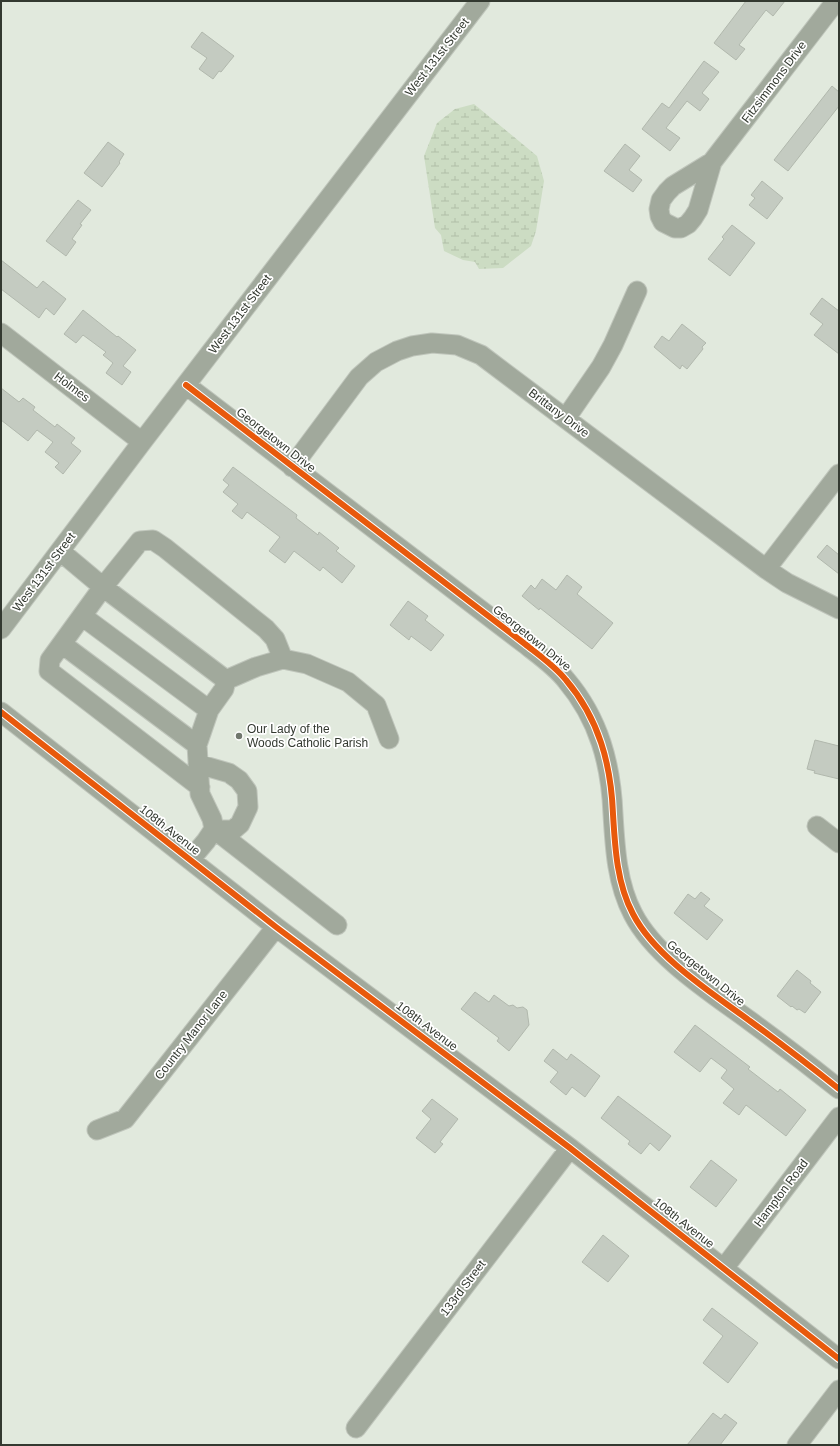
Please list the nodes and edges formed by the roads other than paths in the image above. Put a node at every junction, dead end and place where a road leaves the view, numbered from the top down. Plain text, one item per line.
1 (480, 1) edge
2 (836, 1) edge
3 (712, 162) dead end
4 (637, 291) dead end
5 (1, 333) edge
6 (186, 385) junction
7 (566, 418) junction
8 (142, 442) junction
9 (292, 467) junction
10 (839, 474) edge
11 (60, 551) junction
12 (766, 569) junction
13 (103, 587) junction
14 (839, 609) edge
15 (82, 616) junction
16 (1, 629) edge
17 (62, 644) junction
18 (283, 659) junction
19 (226, 680) junction
20 (208, 710) junction
21 (1, 712) edge
22 (389, 739) dead end
23 (198, 745) junction
24 (198, 764) junction
25 (200, 788) junction
26 (816, 826) dead end
27 (214, 828) junction
28 (839, 843) edge
29 (190, 860) junction
30 (337, 925) dead end
31 (276, 927) junction
32 (839, 1089) edge
33 (839, 1117) edge
34 (97, 1130) dead end
35 (570, 1148) junction
36 (724, 1268) junction
37 (839, 1359) edge
38 (839, 1390) edge
39 (356, 1428) dead end
40 (797, 1445) edge

1 - 6 street, West 131st Street
2 - 3 street, Fitzsimmons Drive
4 - 7 street
5 - 8 street, Holmes
6 - 8 street, West 131st Street
6 - 9 street, Georgetown Drive
7 - 9 street, Brittany Drive
7 - 12 street, Brittany Drive
8 - 11 street, West 131st Street
9 - 32 street, Georgetown Drive
10 - 12 street
11 - 13 street
11 - 16 street, West 131st Street
12 - 14 street, Brittany Drive
13 - 15 street
13 - 18 street
13 - 19 street
15 - 17 street
15 - 20 street
17 - 23 street
17 - 25 street
18 - 19 street
18 - 22 street
19 - 20 street
20 - 23 street
21 - 29 street, 108th Avenue
23 - 24 street
24 - 25 street
24 - 27 street
25 - 27 street
26 - 28 street
27 - 29 street
27 - 30 street
29 - 31 street, 108th Avenue
31 - 34 street, Country Manor Lane
31 - 35 street, 108th Avenue
33 - 36 street, Hampton Road
35 - 36 street, 108th Avenue
35 - 39 street, 133rd Street
36 - 37 street, 108th Avenue
38 - 40 street

